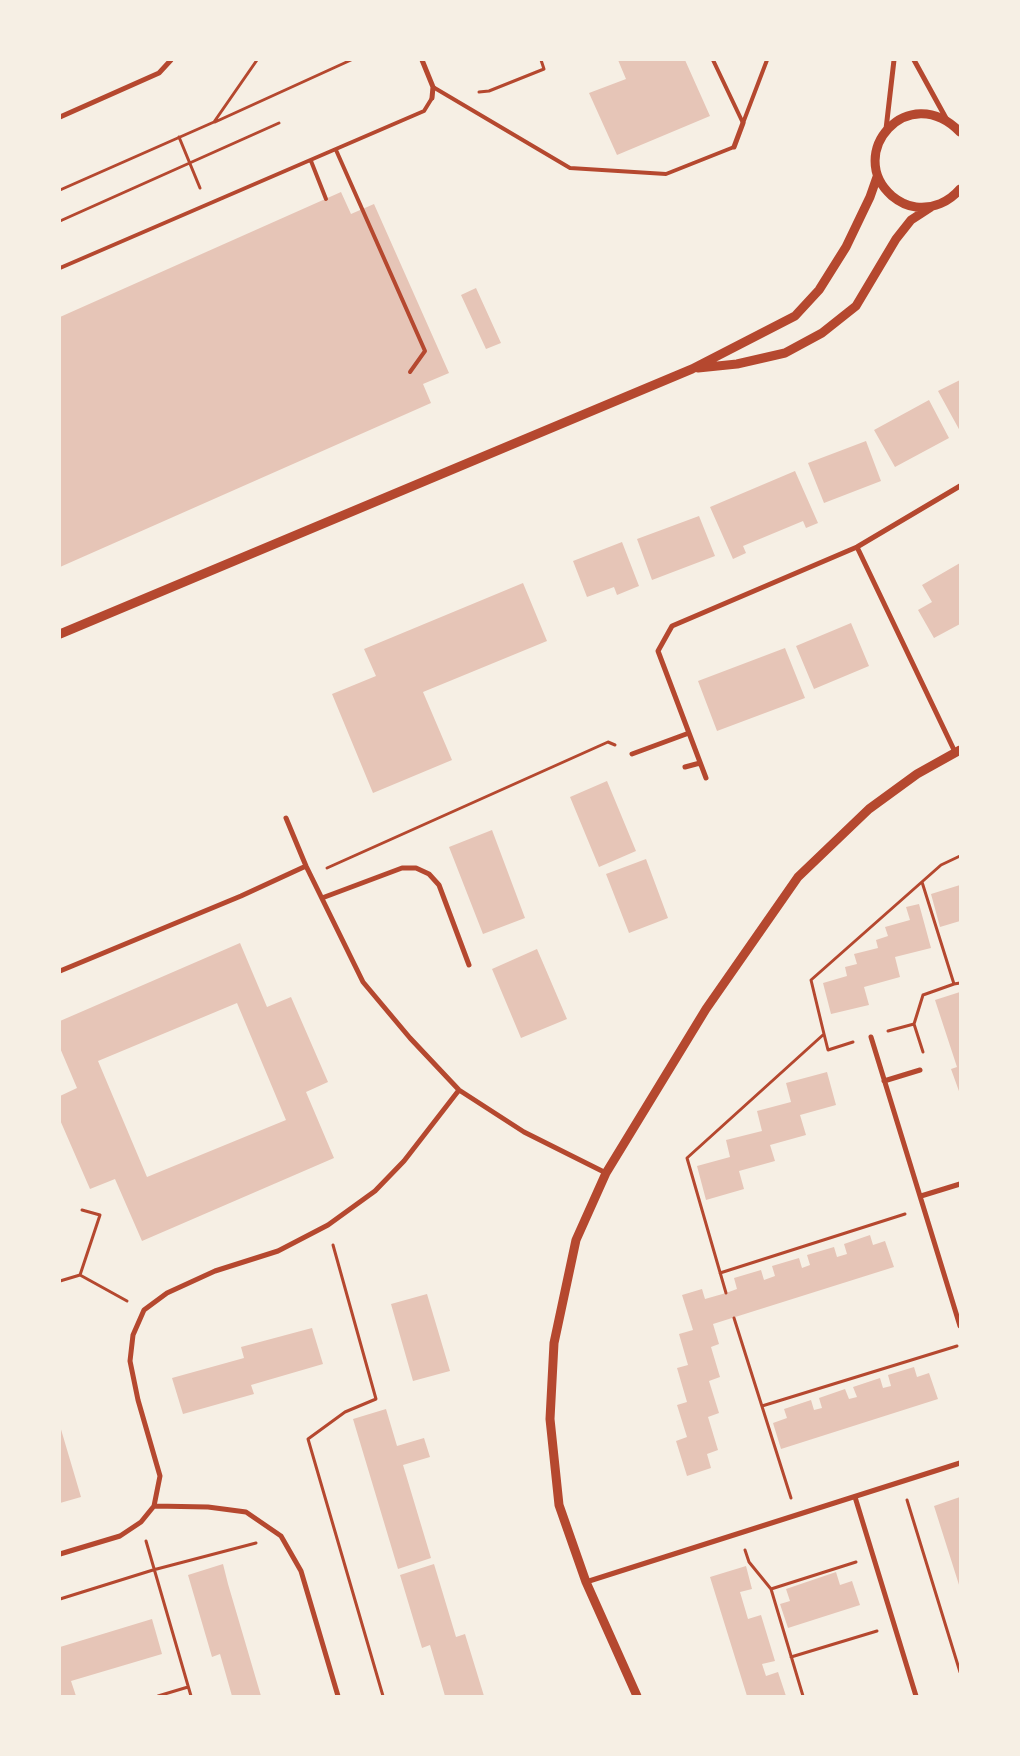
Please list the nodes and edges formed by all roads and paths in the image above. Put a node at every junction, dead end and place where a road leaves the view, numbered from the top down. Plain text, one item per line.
1 (170, 60) edge
2 (257, 60) edge
3 (350, 60) edge
4 (422, 60) edge
5 (541, 60) edge
6 (713, 60) edge
7 (767, 60) edge
8 (894, 60) edge
9 (914, 60) edge
10 (433, 87) junction
11 (448, 96) junction
12 (432, 98) joint
13 (60, 117) edge
14 (947, 120) junction
15 (214, 122) junction
16 (279, 124) dead end
17 (742, 124) junction
18 (886, 130) junction
19 (960, 132) edge
20 (179, 138) junction
21 (734, 147) joint
22 (336, 150) junction
23 (311, 161) junction
24 (190, 163) junction
25 (877, 177) junction
26 (960, 189) edge
27 (60, 190) edge
28 (326, 199) dead end
29 (207, 205) junction
30 (931, 207) junction
31 (60, 221) edge
32 (60, 268) edge
33 (692, 369) junction
34 (410, 372) dead end
35 (960, 486) edge
36 (857, 548) junction
37 (60, 634) edge
38 (689, 732) junction
39 (957, 751) edge
40 (632, 754) joint
41 (700, 763) junction
42 (685, 768) dead end
43 (706, 778) dead end
44 (286, 818) dead end
45 (960, 856) edge
46 (306, 866) junction
47 (310, 875) junction
48 (922, 882) junction
49 (322, 898) junction
50 (469, 966) dead end
51 (60, 971) edge
52 (960, 983) edge
53 (954, 984) junction
54 (824, 1034) junction
55 (871, 1036) junction
56 (920, 1070) dead end
57 (884, 1081) junction
58 (459, 1090) junction
59 (606, 1173) junction
60 (960, 1184) edge
61 (921, 1196) junction
62 (924, 1208) junction
63 (82, 1210) dead end
64 (328, 1225) junction
65 (720, 1273) junction
66 (80, 1275) junction
67 (60, 1281) edge
68 (726, 1293) dead end
69 (144, 1310) junction
70 (734, 1318) dead end
71 (960, 1326) edge
72 (960, 1345) edge
73 (762, 1406) junction
74 (960, 1463) edge
75 (901, 1482) junction
76 (855, 1496) junction
77 (154, 1506) junction
78 (796, 1515) junction
79 (141, 1522) junction
80 (741, 1533) junction
81 (281, 1536) junction
82 (60, 1554) edge
83 (874, 1557) junction
84 (153, 1570) junction
85 (586, 1582) junction
86 (771, 1588) junction
87 (60, 1599) edge
88 (895, 1626) junction
89 (791, 1657) junction
90 (960, 1672) edge
91 (188, 1687) junction
92 (158, 1696) edge
93 (191, 1696) edge
94 (338, 1696) edge
95 (383, 1696) edge
96 (637, 1696) edge
97 (802, 1696) edge
98 (916, 1696) edge

1 - 13 street
2 - 15 path
3 - 15 path
4 - 10 street
5 - 11 path
6 - 17 lane
7 - 17 lane
8 - 18 street
9 - 14 street
10 - 11 lane
10 - 12 street
11 - 21 lane
12 - 22 lane
14 - 18 street
14 - 19 street
15 - 20 path
16 - 24 path
17 - 21 street
18 - 25 street
20 - 24 path
20 - 27 path
22 - 23 lane
22 - 34 lane
23 - 28 lane
23 - 29 lane
24 - 29 path
24 - 31 path
25 - 30 street
25 - 33 street
26 - 30 street
29 - 32 lane
30 - 33 street
33 - 37 street
35 - 36 street
36 - 38 street
36 - 39 street
38 - 40 street
38 - 41 street
39 - 59 street
40 - 47 path
41 - 42 street
41 - 43 street
44 - 46 street
45 - 48 path
46 - 47 street
46 - 51 street
47 - 49 street
48 - 53 path
48 - 54 path
49 - 50 street
49 - 58 street
52 - 53 path
53 - 55 path
54 - 55 path
54 - 65 path
55 - 57 street
56 - 57 street
57 - 61 street
58 - 59 street
58 - 64 street
59 - 85 street
60 - 61 street
61 - 62 street
62 - 65 path
62 - 71 street
63 - 66 path
64 - 69 street
64 - 95 path
65 - 68 path
66 - 67 path
66 - 69 path
69 - 77 street
70 - 73 path
72 - 73 path
73 - 78 path
74 - 75 street
75 - 76 street
75 - 90 path
76 - 78 street
76 - 83 street
77 - 79 street
77 - 81 street
78 - 80 street
79 - 82 street
79 - 84 path
80 - 85 street
80 - 86 path
81 - 84 path
81 - 94 street
83 - 86 path
83 - 88 street
84 - 87 path
84 - 91 path
85 - 96 street
86 - 89 path
88 - 89 path
88 - 98 street
89 - 97 path
91 - 92 path
91 - 93 path

